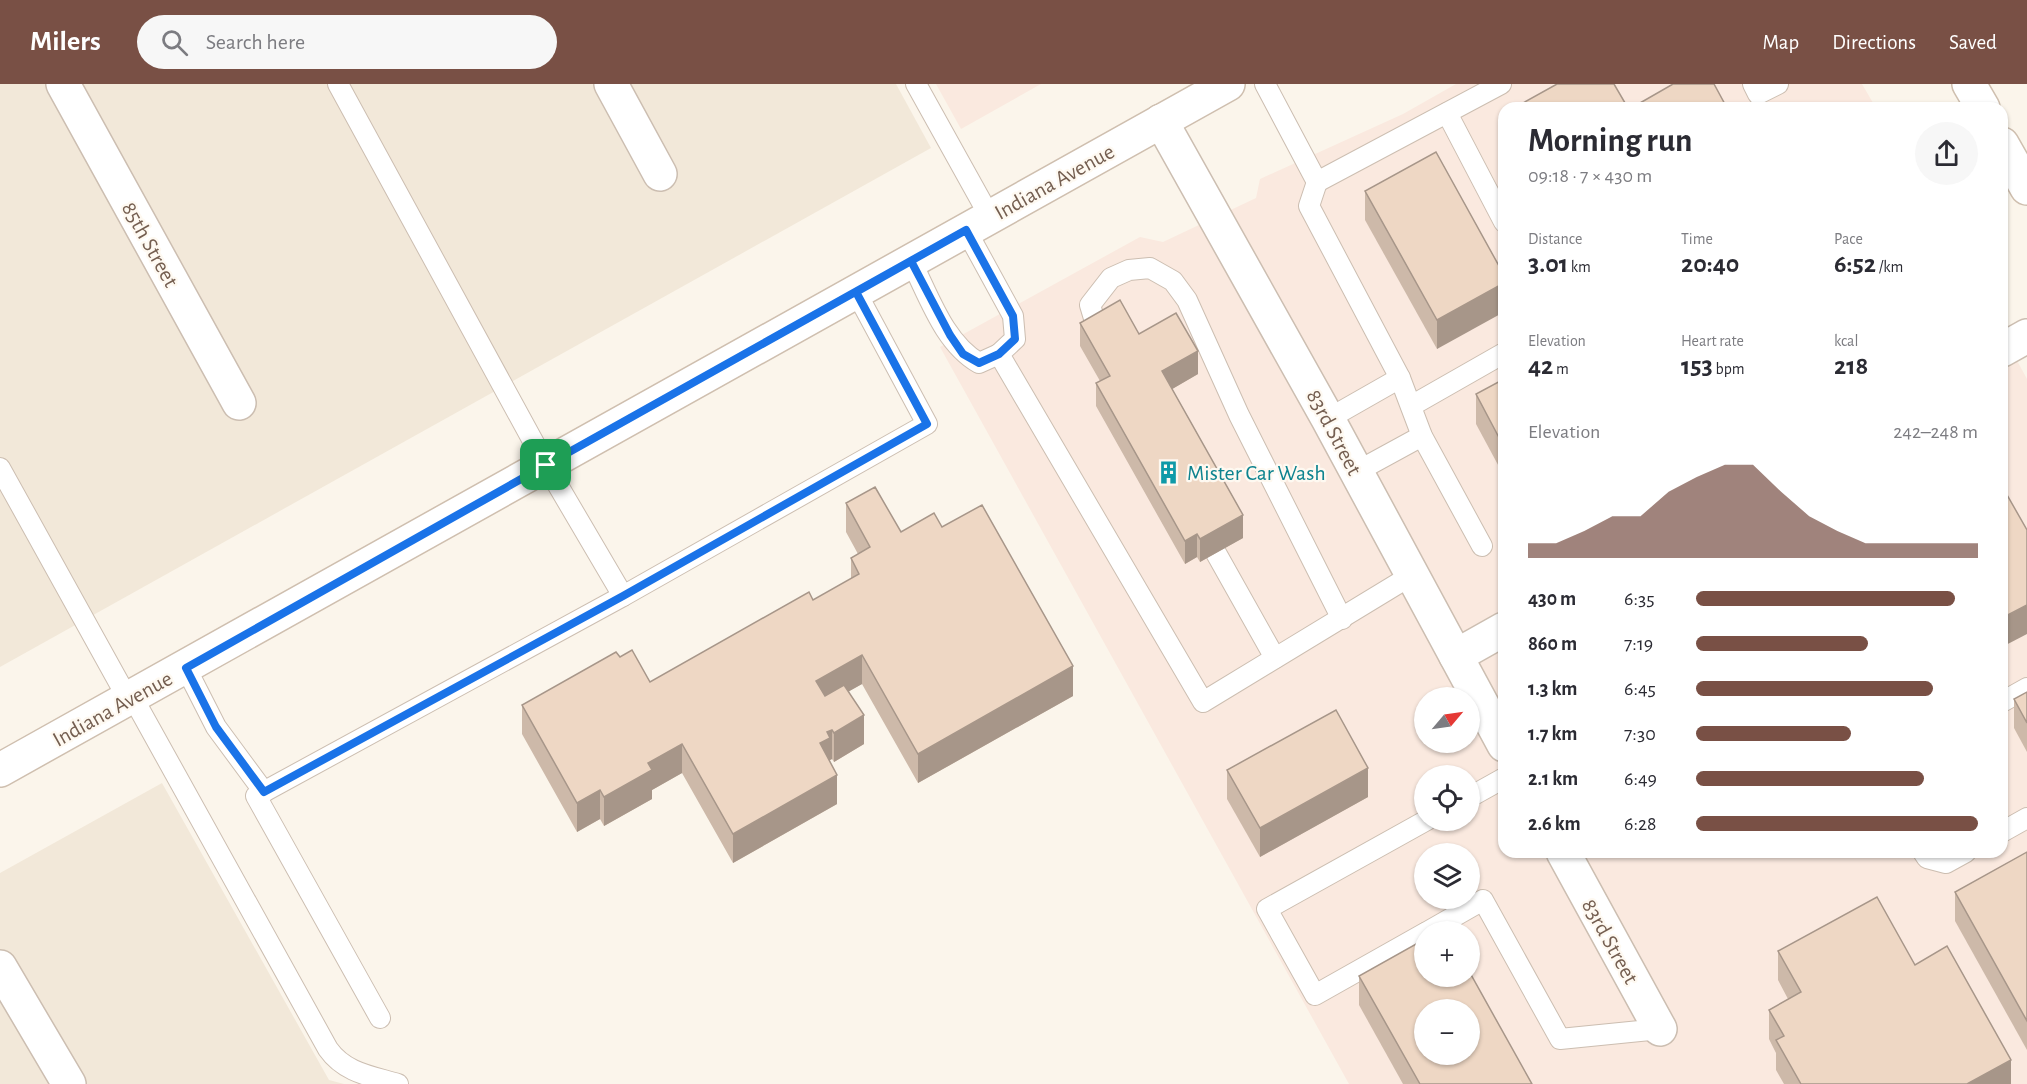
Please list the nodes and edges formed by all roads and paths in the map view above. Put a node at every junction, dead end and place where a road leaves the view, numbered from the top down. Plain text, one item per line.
1 (63, 84) edge
2 (338, 84) edge
3 (611, 84) edge
4 (916, 84) edge
5 (1228, 84) edge
6 (1265, 84) edge
7 (1501, 84) edge
8 (1753, 84) edge
9 (1778, 84) edge
10 (1969, 84) edge
11 (1471, 91) edge
12 (1980, 102) edge
13 (1447, 113) junction
14 (1161, 121) junction
15 (2008, 155) edge
16 (660, 174) dead end
17 (1317, 182) junction
18 (2027, 188) edge
19 (1498, 211) edge
20 (978, 224) junction
21 (911, 261) junction
22 (856, 292) junction
23 (1100, 335) edge
24 (2027, 336) edge
25 (2008, 347) edge
26 (999, 354) junction
27 (1498, 356) edge
28 (1400, 378) junction
29 (239, 403) dead end
30 (1410, 406) junction
31 (1328, 419) junction
32 (1422, 435) junction
33 (546, 465) junction
34 (0, 468) edge
35 (1356, 472) junction
36 (1482, 546) dead end
37 (1216, 553) edge
38 (1412, 575) junction
39 (623, 596) junction
40 (1342, 619) junction
41 (1498, 632) edge
42 (1456, 656) junction
43 (1275, 658) junction
44 (186, 668) junction
45 (2027, 687) edge
46 (130, 698) junction
47 (2008, 698) edge
48 (1498, 734) edge
49 (0, 770) edge
50 (1498, 781) edge
51 (1480, 791) edge
52 (264, 792) junction
53 (2027, 818) edge
54 (1414, 827) edge
55 (2008, 829) edge
56 (1566, 858) edge
57 (1927, 858) edge
58 (1955, 858) edge
59 (1445, 921) edge
60 (1414, 939) edge
61 (0, 967) edge
62 (380, 1018) dead end
63 (1660, 1029) joint
64 (69, 1084) edge
65 (398, 1084) edge

1 - 29 street, 85th Street
2 - 33 lane
3 - 16 street
4 - 20 lane
5 - 14 street, Indiana Avenue
6 - 17 lane
7 - 11 lane
8 - 9 lane
10 - 12 street
11 - 13 lane
13 - 17 lane
13 - 19 lane
14 - 20 street, Indiana Avenue
14 - 31 street, 83rd Street
15 - 18 street
17 - 28 lane
20 - 21 street, Indiana Avenue
20 - 26 lane
21 - 22 street, Indiana Avenue
21 - 26 lane
22 - 33 street, Indiana Avenue
22 - 39 lane
23 - 40 lane
24 - 25 street
26 - 43 lane
27 - 30 lane
28 - 30 lane
28 - 31 lane
30 - 32 lane
31 - 35 street, 83rd Street
32 - 35 lane
32 - 36 lane
33 - 39 lane
33 - 44 street, Indiana Avenue
34 - 46 lane
35 - 38 street, 83rd Street
37 - 43 lane
38 - 40 lane
38 - 42 street, 83rd Street
39 - 52 lane
40 - 43 lane
41 - 42 street
42 - 48 street, 83rd Street
44 - 46 street, Indiana Avenue
44 - 52 lane
45 - 47 lane
46 - 49 street, Indiana Avenue
46 - 65 lane
50 - 51 lane
52 - 62 lane
53 - 55 lane
54 - 60 lane
56 - 63 street, 83rd Street
57 - 58 lane
59 - 63 lane
61 - 64 street

